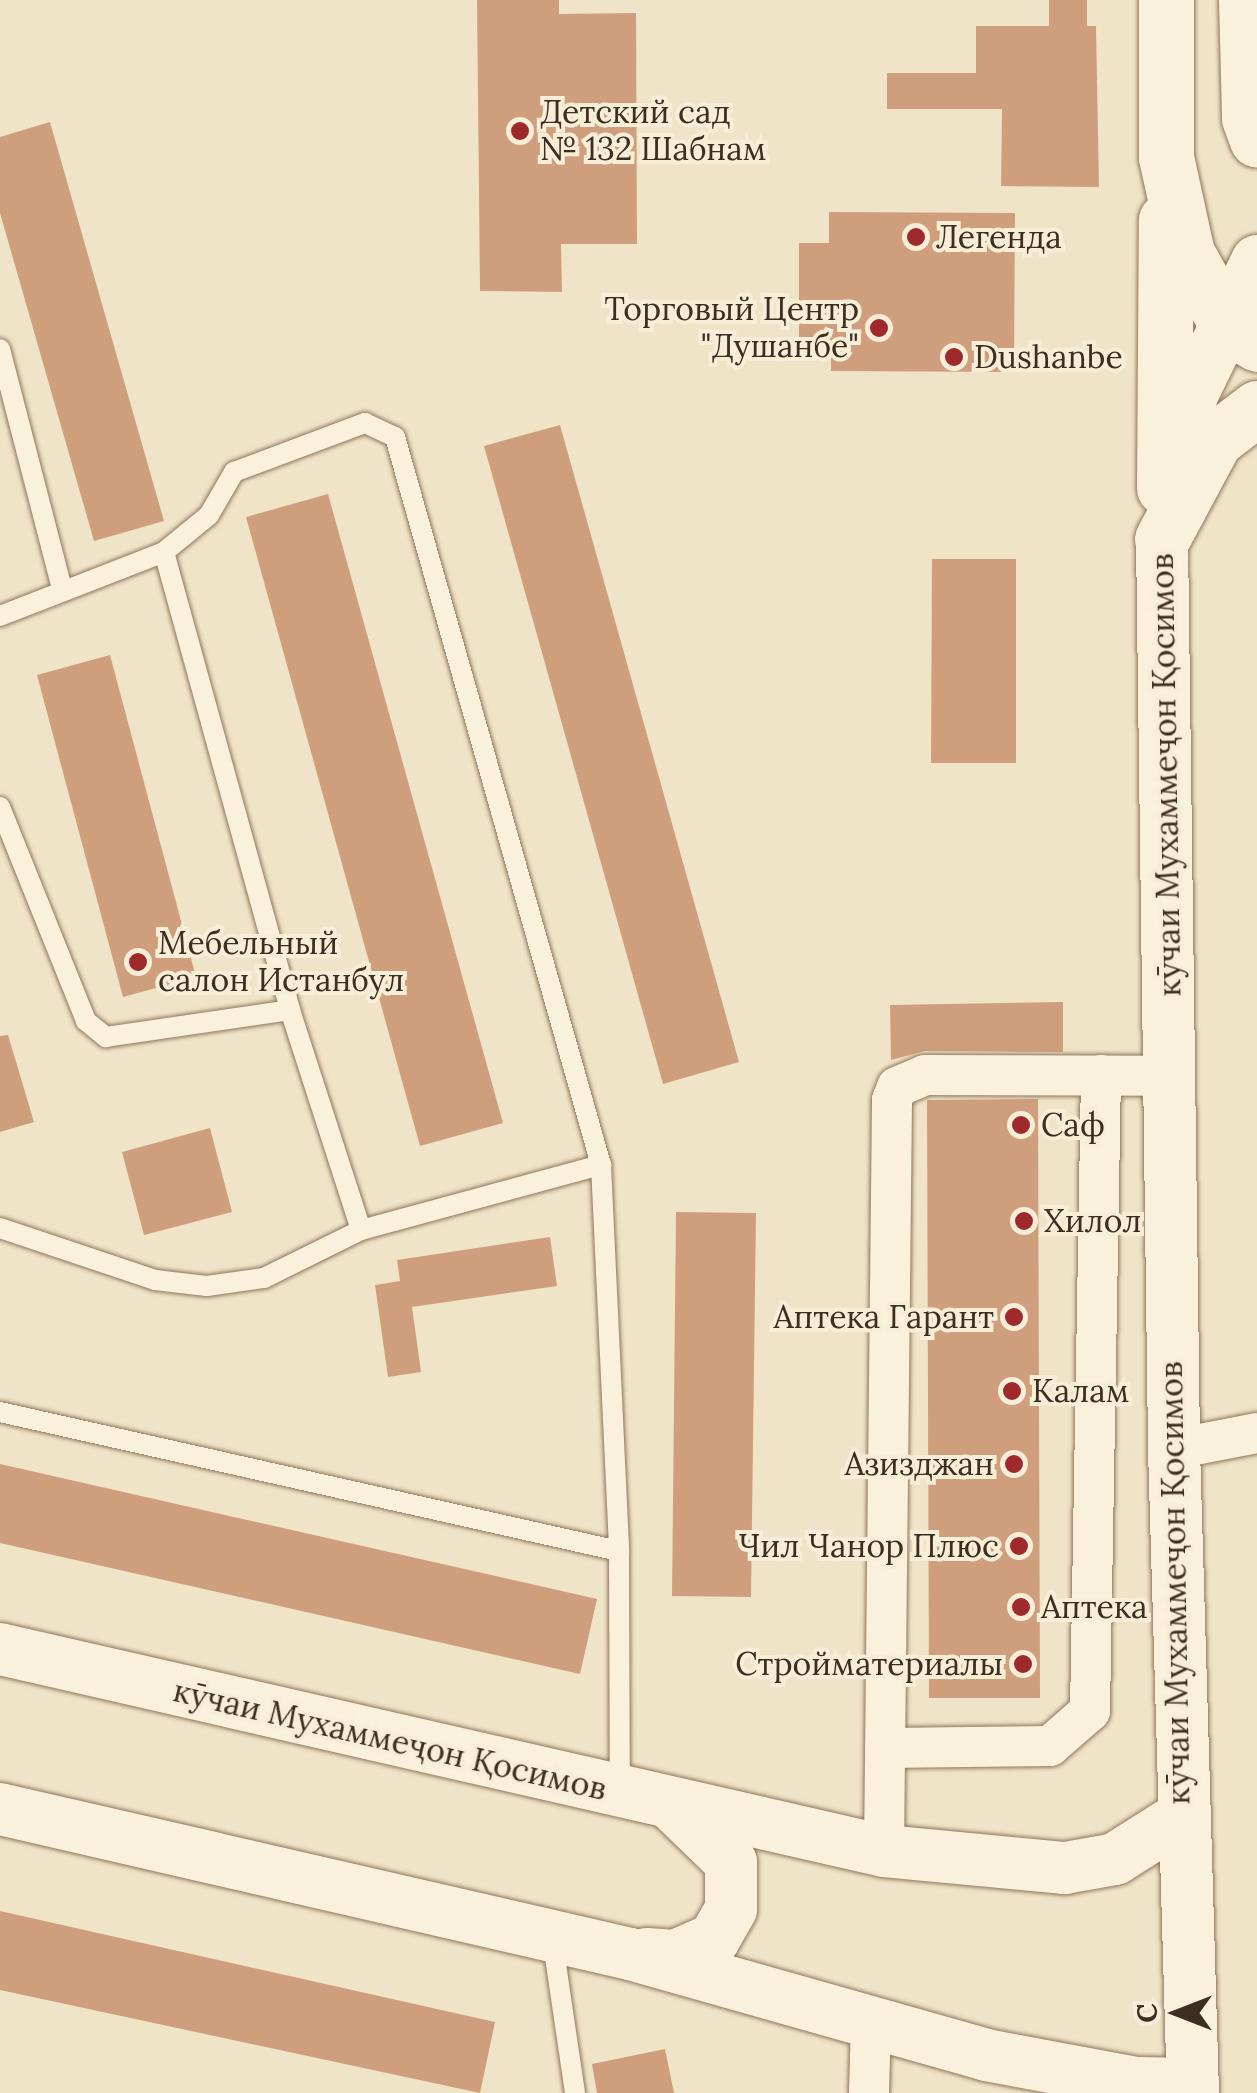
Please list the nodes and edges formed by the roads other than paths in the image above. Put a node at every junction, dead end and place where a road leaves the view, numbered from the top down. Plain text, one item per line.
1 (1166, 0) edge
2 (1246, 0) edge
3 (1257, 140) edge
4 (1166, 158) junction
5 (1257, 261) edge
6 (1247, 329) edge
7 (0, 349) edge
8 (1257, 408) edge
9 (1163, 514) junction
10 (164, 552) junction
11 (62, 588) junction
12 (0, 616) edge
13 (0, 807) edge
14 (290, 1010) junction
15 (1101, 1076) junction
16 (1170, 1076) junction
17 (601, 1166) junction
18 (0, 1228) edge
19 (362, 1230) junction
20 (0, 1412) edge
21 (1257, 1433) edge
22 (1174, 1449) junction
23 (619, 1551) junction
24 (0, 1649) edge
25 (884, 1748) junction
26 (620, 1794) junction
27 (672, 1806) junction
28 (0, 1809) edge
29 (1183, 1816) junction
30 (884, 1851) junction
31 (552, 1935) junction
32 (630, 1954) junction
33 (871, 2022) junction
34 (1192, 2088) edge
35 (575, 2093) edge
36 (869, 2093) edge

1 - 4 main road
2 - 3 main road
4 - 6 main road
4 - 9 main road
5 - 6 street, кӯчаи Мухаммеҷон Қосимов
6 - 9 street, кӯчаи Мухаммеҷон Қосимов
7 - 11 lane
8 - 9 main road
9 - 16 street, кӯчаи Мухаммеҷон Қосимов
10 - 11 lane
10 - 14 lane
10 - 17 lane
11 - 12 lane
13 - 14 lane
14 - 19 lane
15 - 16 street
15 - 25 street
15 - 25 street
16 - 22 street, кӯчаи Мухаммеҷон Қосимов
17 - 19 lane
17 - 23 lane
18 - 19 lane
20 - 23 lane
21 - 22 street
22 - 29 street, кӯчаи Мухаммеҷон Қосимов
23 - 26 lane
24 - 26 street, кӯчаи Мухаммеҷон Қосимов
25 - 30 street
26 - 27 street, кӯчаи Мухаммеҷон Қосимов
27 - 30 street, кӯчаи Мухаммеҷон Қосимов
27 - 32 street
28 - 31 street
29 - 30 street, кӯчаи Мухаммеҷон Қосимов
29 - 34 street
31 - 32 street
31 - 35 lane
32 - 33 street
33 - 34 street
33 - 36 street

